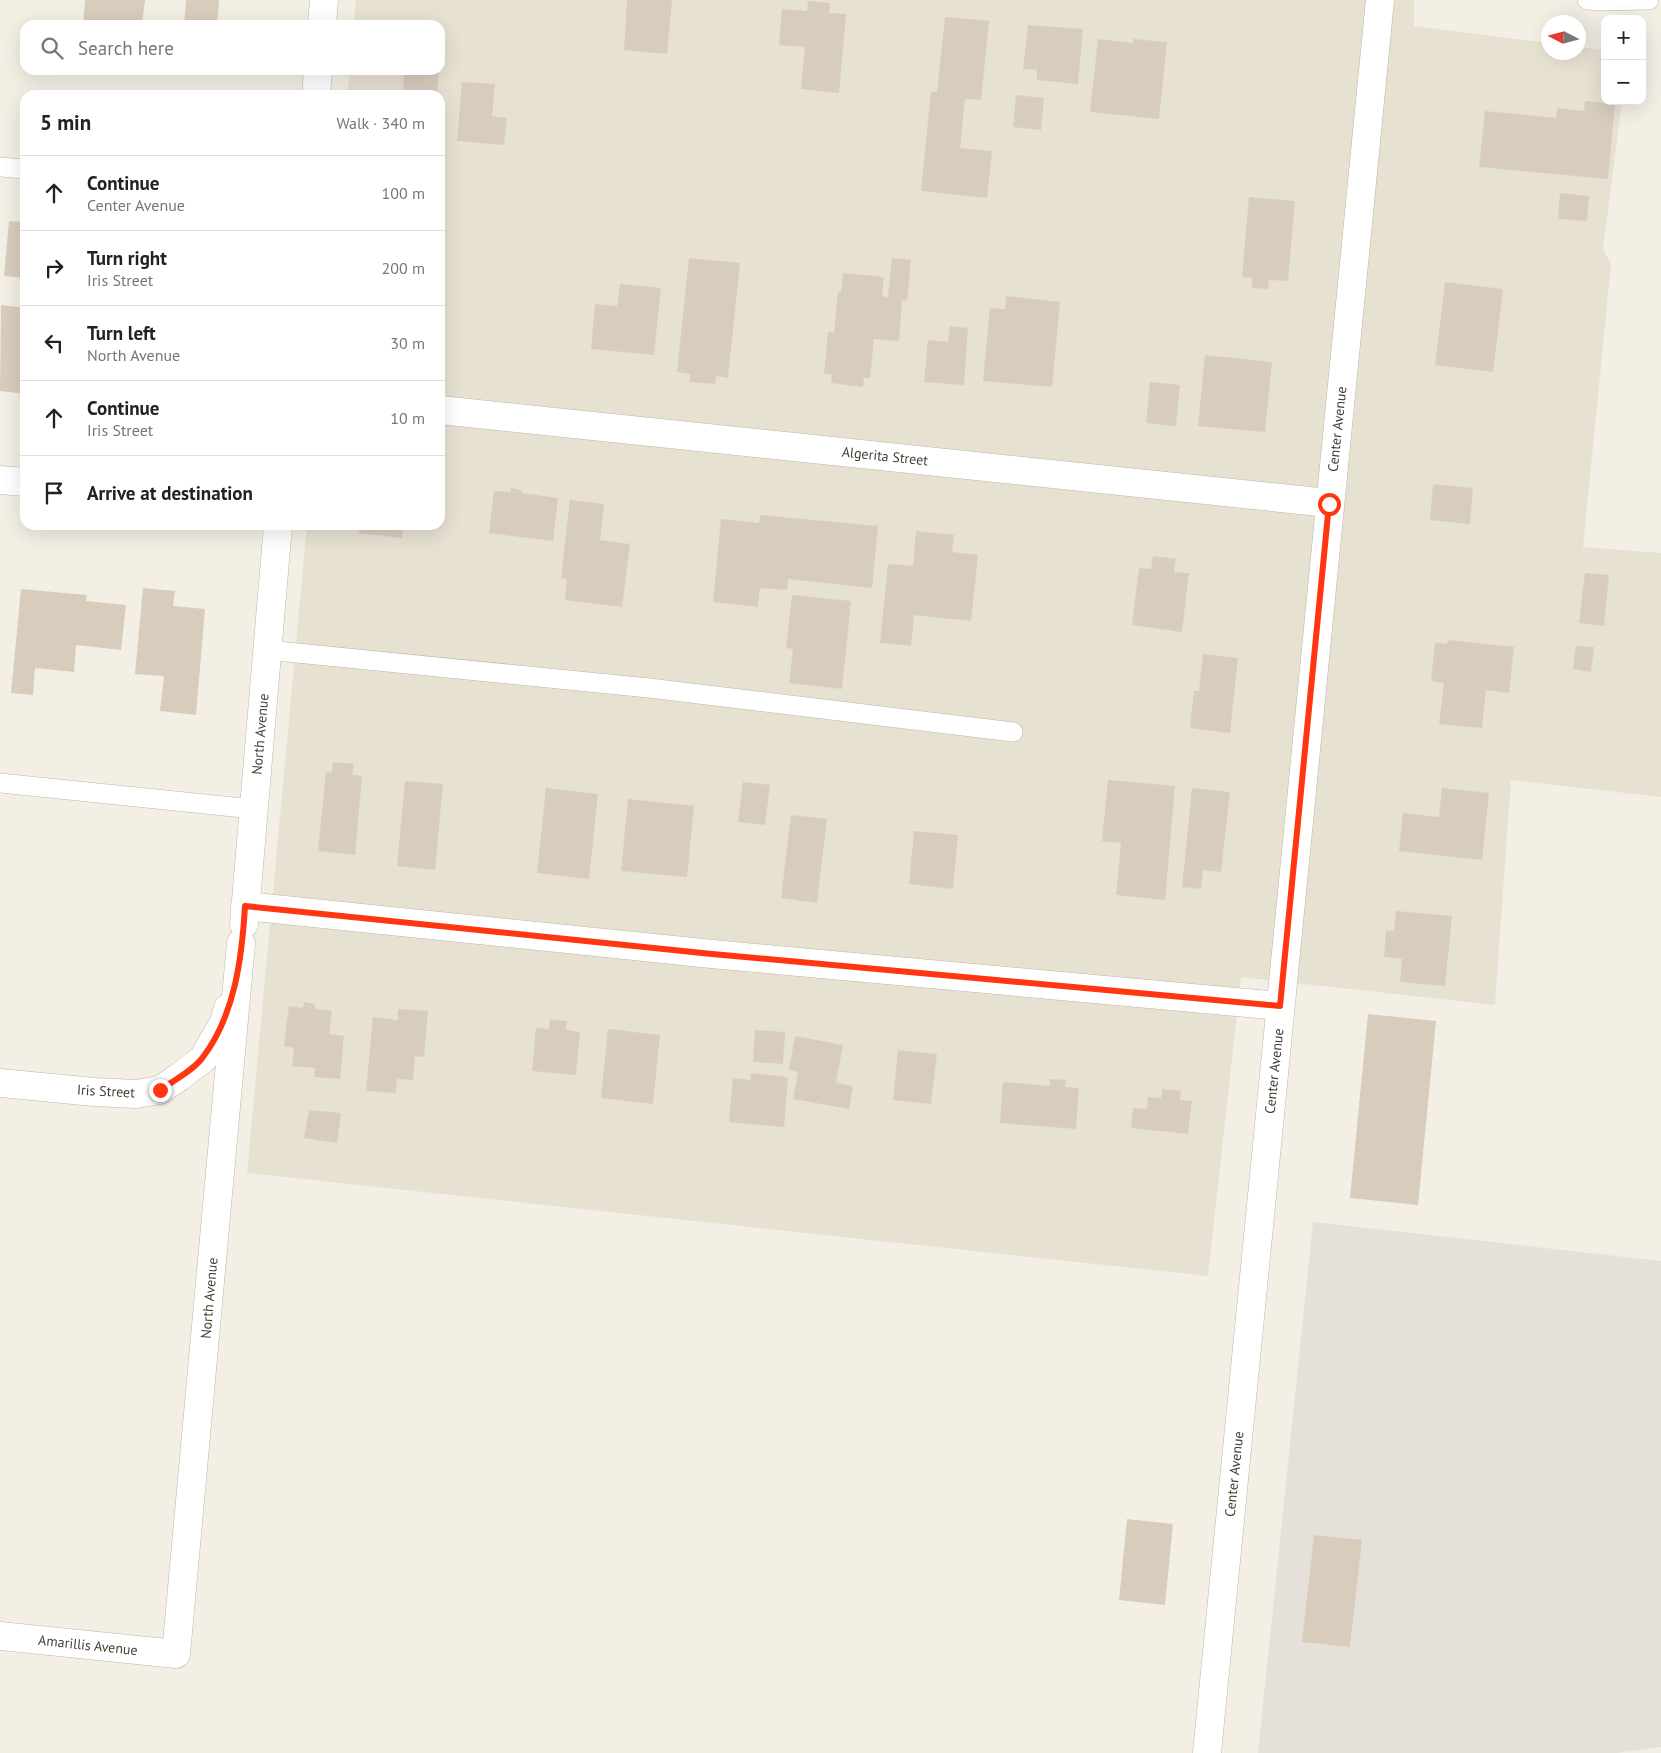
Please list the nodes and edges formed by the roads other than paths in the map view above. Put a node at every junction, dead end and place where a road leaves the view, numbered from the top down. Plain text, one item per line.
1 (324, 0) edge
2 (1380, 0) edge
3 (1587, 0) edge
4 (1650, 0) edge
5 (322, 20) edge
6 (318, 75) edge
7 (316, 90) edge
8 (0, 167) edge
9 (20, 169) edge
10 (445, 411) edge
11 (0, 480) edge
12 (20, 482) edge
13 (1329, 504) junction
14 (278, 530) edge
15 (267, 650) junction
16 (1013, 732) dead end
17 (0, 783) edge
18 (253, 809) junction
19 (245, 906) junction
20 (241, 943) junction
21 (1280, 1006) junction
22 (203, 1059) joint
23 (0, 1083) edge
24 (0, 1636) edge
25 (176, 1654) joint
26 (1207, 1753) edge

1 - 5 street
2 - 13 street, Center Avenue
3 - 4 lane
6 - 7 street
8 - 9 lane
10 - 13 street, Algerita Street
11 - 12 street
13 - 21 street, Center Avenue
14 - 15 street, North Avenue
15 - 16 lane
15 - 18 street, North Avenue
17 - 18 lane
18 - 19 street, North Avenue
19 - 20 street, North Avenue
19 - 21 street
20 - 22 street, North Avenue
20 - 25 street, North Avenue
21 - 26 street, Center Avenue
22 - 23 street, Iris Street
24 - 25 street, Amarillis Avenue

